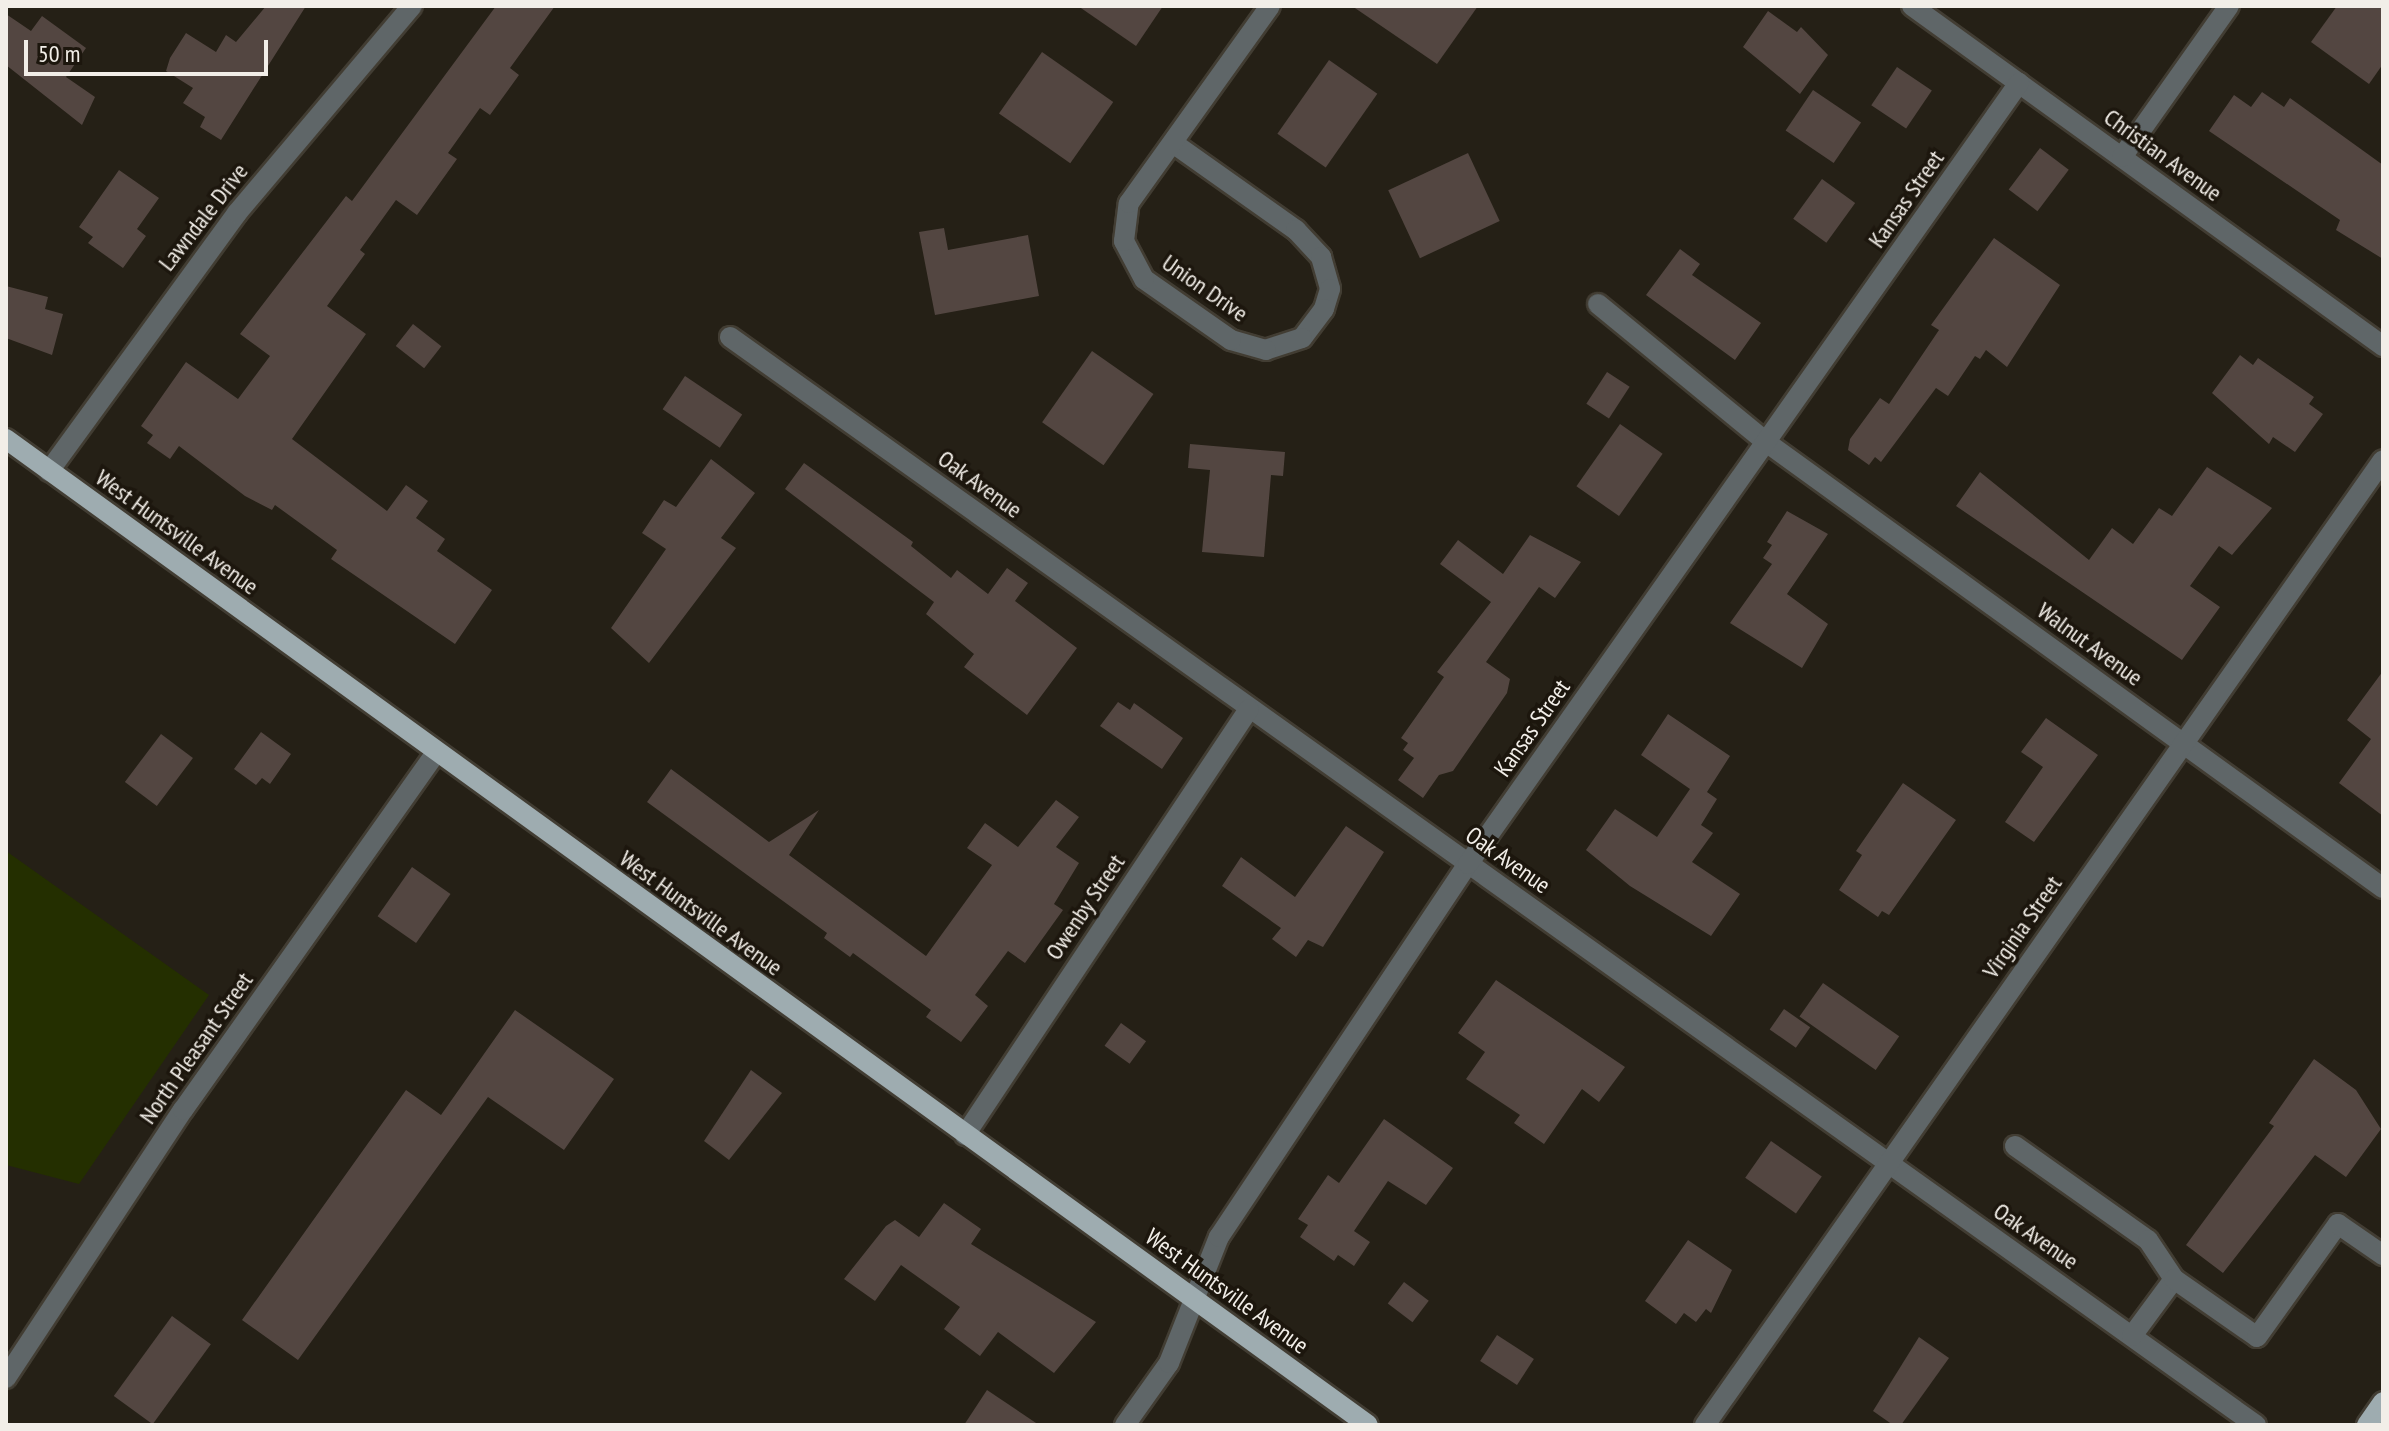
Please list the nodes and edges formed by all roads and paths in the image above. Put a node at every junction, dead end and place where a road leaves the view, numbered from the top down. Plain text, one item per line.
1 (412, 6) edge
2 (1270, 6) edge
3 (1912, 6) edge
4 (2229, 6) edge
5 (2019, 83) junction
6 (1173, 143) junction
7 (2122, 157) junction
8 (1598, 304) dead end
9 (730, 337) dead end
10 (2383, 346) edge
11 (6, 439) edge
12 (1766, 442) junction
13 (2383, 460) edge
14 (49, 471) junction
15 (1249, 709) junction
16 (2183, 744) junction
17 (436, 753) junction
18 (1468, 864) junction
19 (2383, 888) edge
20 (965, 1135) junction
21 (2015, 1146) dead end
22 (1888, 1163) junction
23 (2383, 1255) edge
24 (2174, 1279) junction
25 (1194, 1300) junction
26 (2132, 1336) junction
27 (6, 1378) edge
28 (2383, 1402) edge
29 (1125, 1425) edge
30 (1368, 1425) edge
31 (1705, 1425) edge
32 (2256, 1425) edge
33 (2367, 1425) edge

1 - 14 street, Lawndale Drive
2 - 6 street, Union Drive
3 - 5 street, Christian Avenue
4 - 7 street
5 - 7 street, Christian Avenue
5 - 12 street, Kansas Street
6 - 6 street, Union Drive
7 - 10 street, Christian Avenue
8 - 12 street, Walnut Avenue
9 - 15 street, Oak Avenue
11 - 14 main road, West Huntsville Avenue
12 - 16 street, Walnut Avenue
12 - 18 street, Kansas Street
13 - 16 street, Virginia Street
14 - 17 main road, West Huntsville Avenue
15 - 18 street, Oak Avenue
15 - 20 street, Owenby Street
16 - 19 street, Walnut Avenue
16 - 22 street, Virginia Street
17 - 20 main road, West Huntsville Avenue
17 - 27 street, North Pleasant Street
18 - 22 street, Oak Avenue
18 - 25 street, Kansas Street
20 - 25 main road, West Huntsville Avenue
21 - 24 street
22 - 26 street, Oak Avenue
22 - 31 street, Virginia Street
23 - 24 street
24 - 26 street
25 - 29 street, Kansas Street
25 - 30 main road, West Huntsville Avenue
26 - 32 street, Oak Avenue
28 - 33 main road

